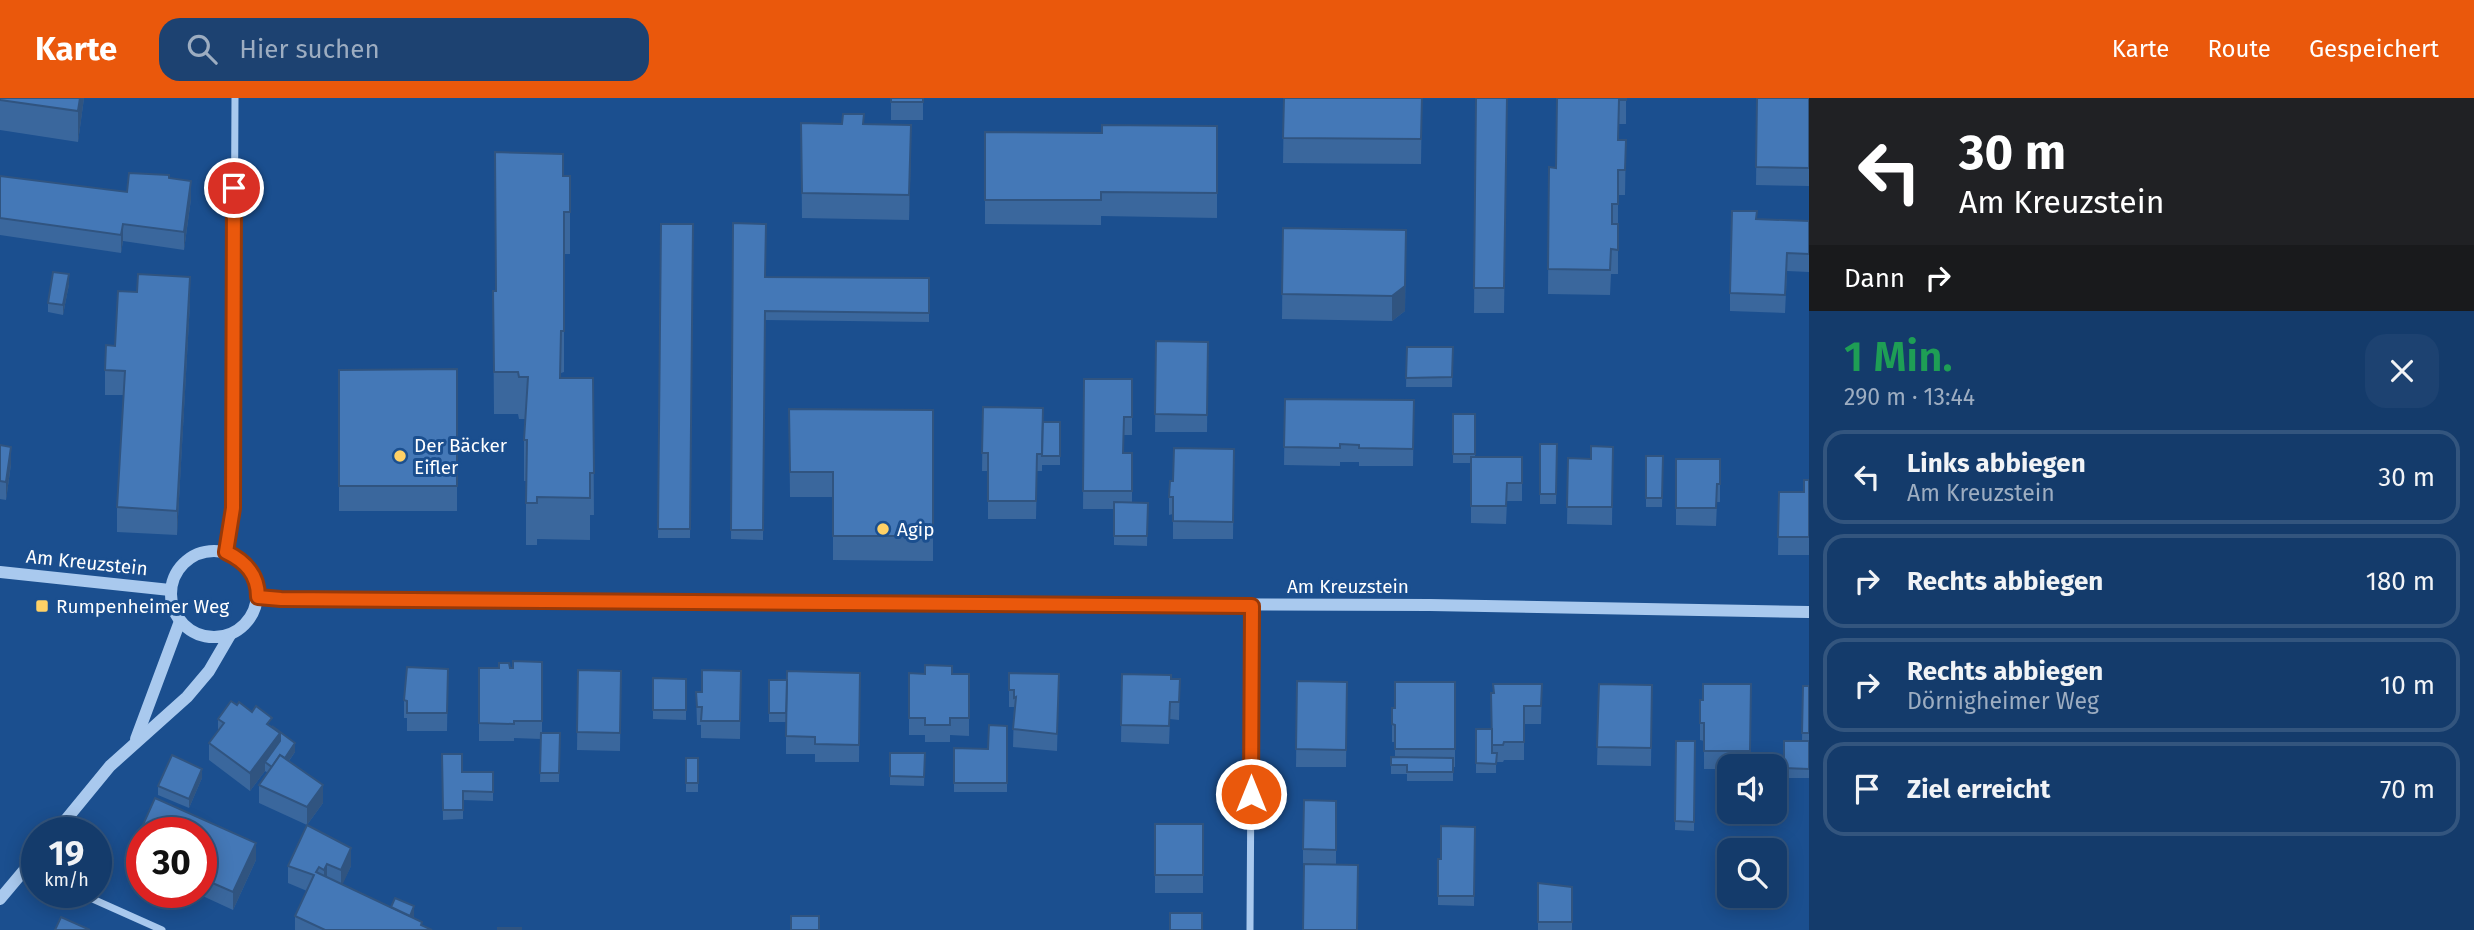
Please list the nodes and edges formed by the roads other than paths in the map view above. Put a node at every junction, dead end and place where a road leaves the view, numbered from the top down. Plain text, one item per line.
1 (235, 98) edge
2 (226, 552) junction
3 (0, 572) edge
4 (170, 590) junction
5 (258, 597) junction
6 (1252, 606) junction
7 (1809, 612) edge
8 (180, 621) junction
9 (230, 635) junction
10 (134, 743) junction
11 (68, 817) edge
12 (21, 881) edge
13 (0, 899) edge
14 (112, 908) edge
15 (162, 930) edge
16 (1250, 930) edge

1 - 2 street
2 - 4 street
2 - 5 street
3 - 4 street, Am Kreuzstein
4 - 8 street
5 - 6 street, Am Kreuzstein
5 - 9 street
6 - 7 street, Am Kreuzstein
6 - 16 street
8 - 9 street
8 - 10 street
9 - 10 street
10 - 11 street
12 - 13 street
14 - 15 street

